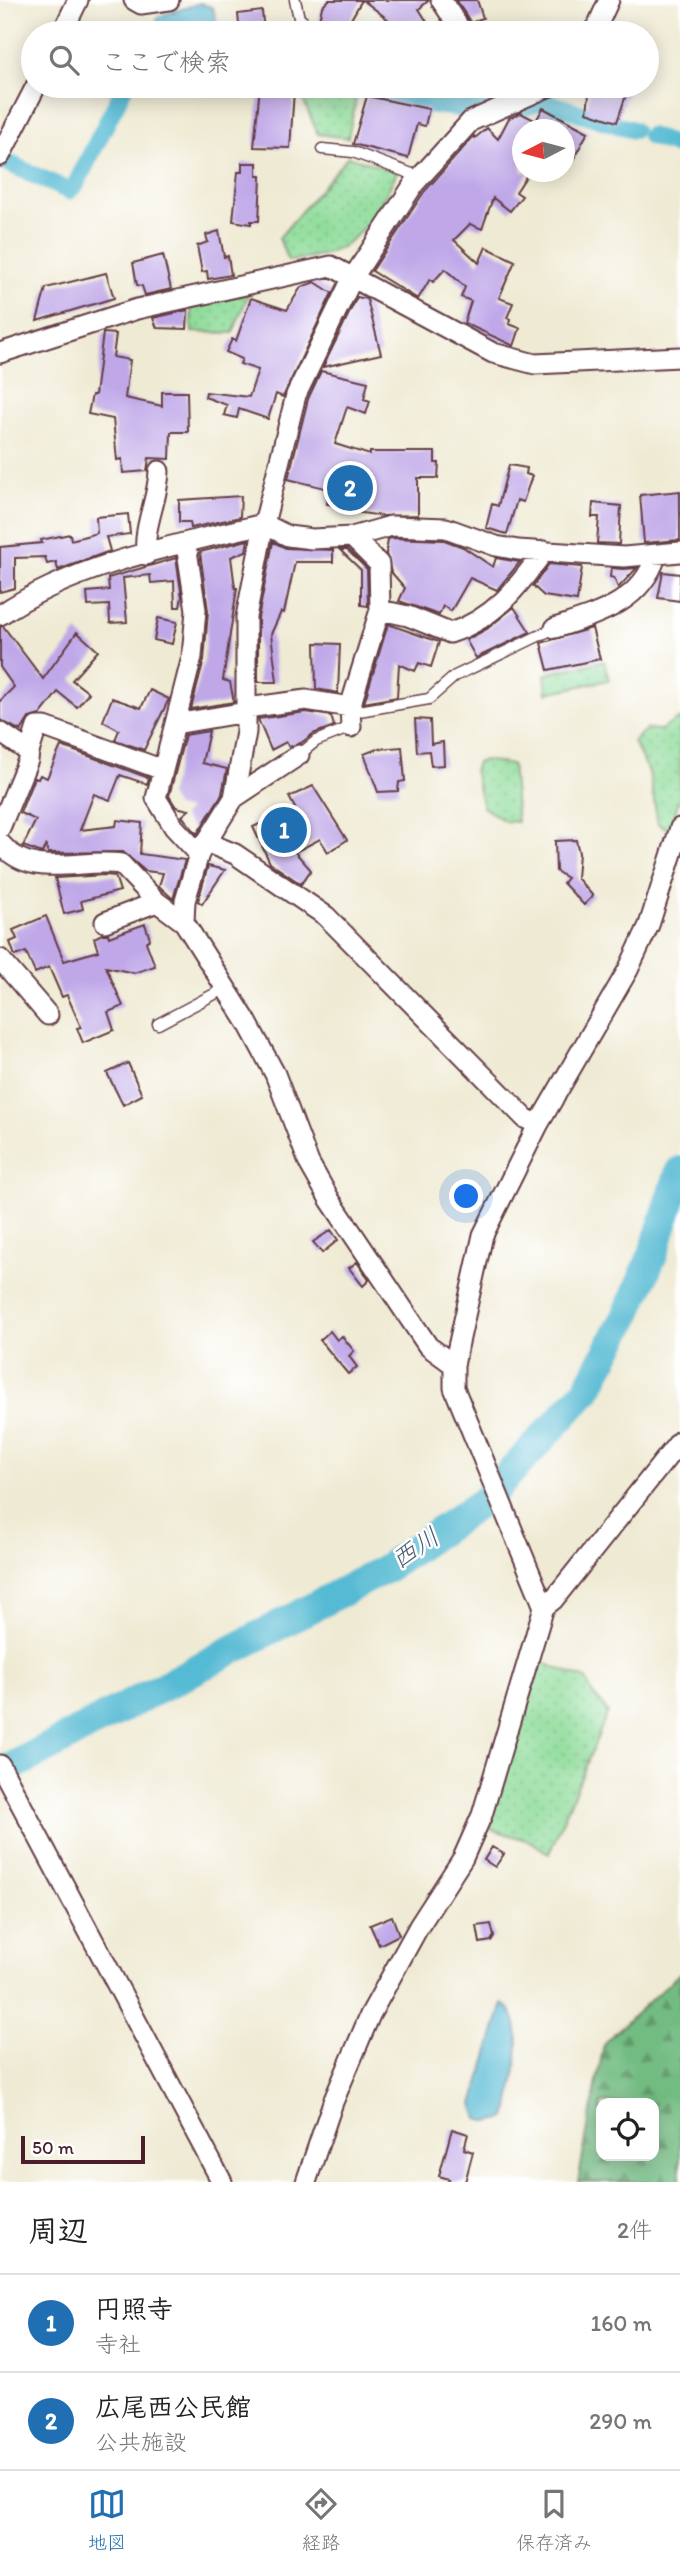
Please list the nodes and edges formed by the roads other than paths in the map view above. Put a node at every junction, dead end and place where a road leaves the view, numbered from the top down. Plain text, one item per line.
1 (78, 0) edge
2 (134, 0) edge
3 (169, 0) edge
4 (295, 0) edge
5 (441, 0) edge
6 (609, 0) edge
7 (68, 21) edge
8 (303, 21) edge
9 (455, 21) edge
10 (599, 21) edge
11 (30, 98) edge
12 (511, 98) edge
13 (524, 98) edge
14 (516, 102) junction
15 (323, 149) dead end
16 (0, 156) edge
17 (420, 177) junction
18 (352, 279) junction
19 (0, 353) edge
20 (680, 357) edge
21 (159, 471) dead end
22 (264, 524) junction
23 (352, 537) junction
24 (186, 544) junction
25 (544, 551) junction
26 (680, 552) edge
27 (146, 555) junction
28 (656, 556) junction
29 (380, 610) junction
30 (0, 615) edge
31 (555, 628) joint
32 (246, 710) junction
33 (351, 716) junction
34 (175, 724) junction
35 (0, 732) edge
36 (29, 752) junction
37 (299, 755) joint
38 (163, 770) junction
39 (234, 797) junction
40 (0, 828) edge
41 (680, 828) edge
42 (0, 842) edge
43 (204, 848) junction
44 (157, 902) junction
45 (104, 922) dead end
46 (184, 922) junction
47 (0, 959) edge
48 (224, 989) junction
49 (48, 1015) dead end
50 (158, 1024) dead end
51 (538, 1125) junction
52 (454, 1365) junction
53 (680, 1441) edge
54 (544, 1607) junction
55 (0, 1765) edge
56 (222, 2182) edge
57 (306, 2182) edge

1 - 7 street
2 - 3 street
4 - 8 lane
5 - 9 street
6 - 10 street
11 - 16 street
12 - 14 street
13 - 14 street
14 - 17 street
15 - 17 lane
17 - 18 street
18 - 19 street
18 - 20 street
18 - 22 street
21 - 27 street
22 - 23 street
22 - 24 street
22 - 32 street
23 - 25 street
23 - 29 street
24 - 27 street
24 - 34 street
25 - 28 street
25 - 29 street
26 - 28 street
27 - 30 street
28 - 31 street
29 - 33 street
31 - 33 lane
32 - 33 street
32 - 34 street
32 - 39 street
33 - 37 lane
34 - 38 street
35 - 36 street
36 - 38 street
36 - 40 street
37 - 39 street
38 - 43 street
39 - 43 street
41 - 51 street
42 - 44 street
43 - 46 street
43 - 51 street
44 - 45 street
44 - 46 street
46 - 48 street
47 - 49 street
48 - 50 lane
48 - 52 street
51 - 52 street
52 - 54 street
53 - 54 street
54 - 57 street
55 - 56 street

